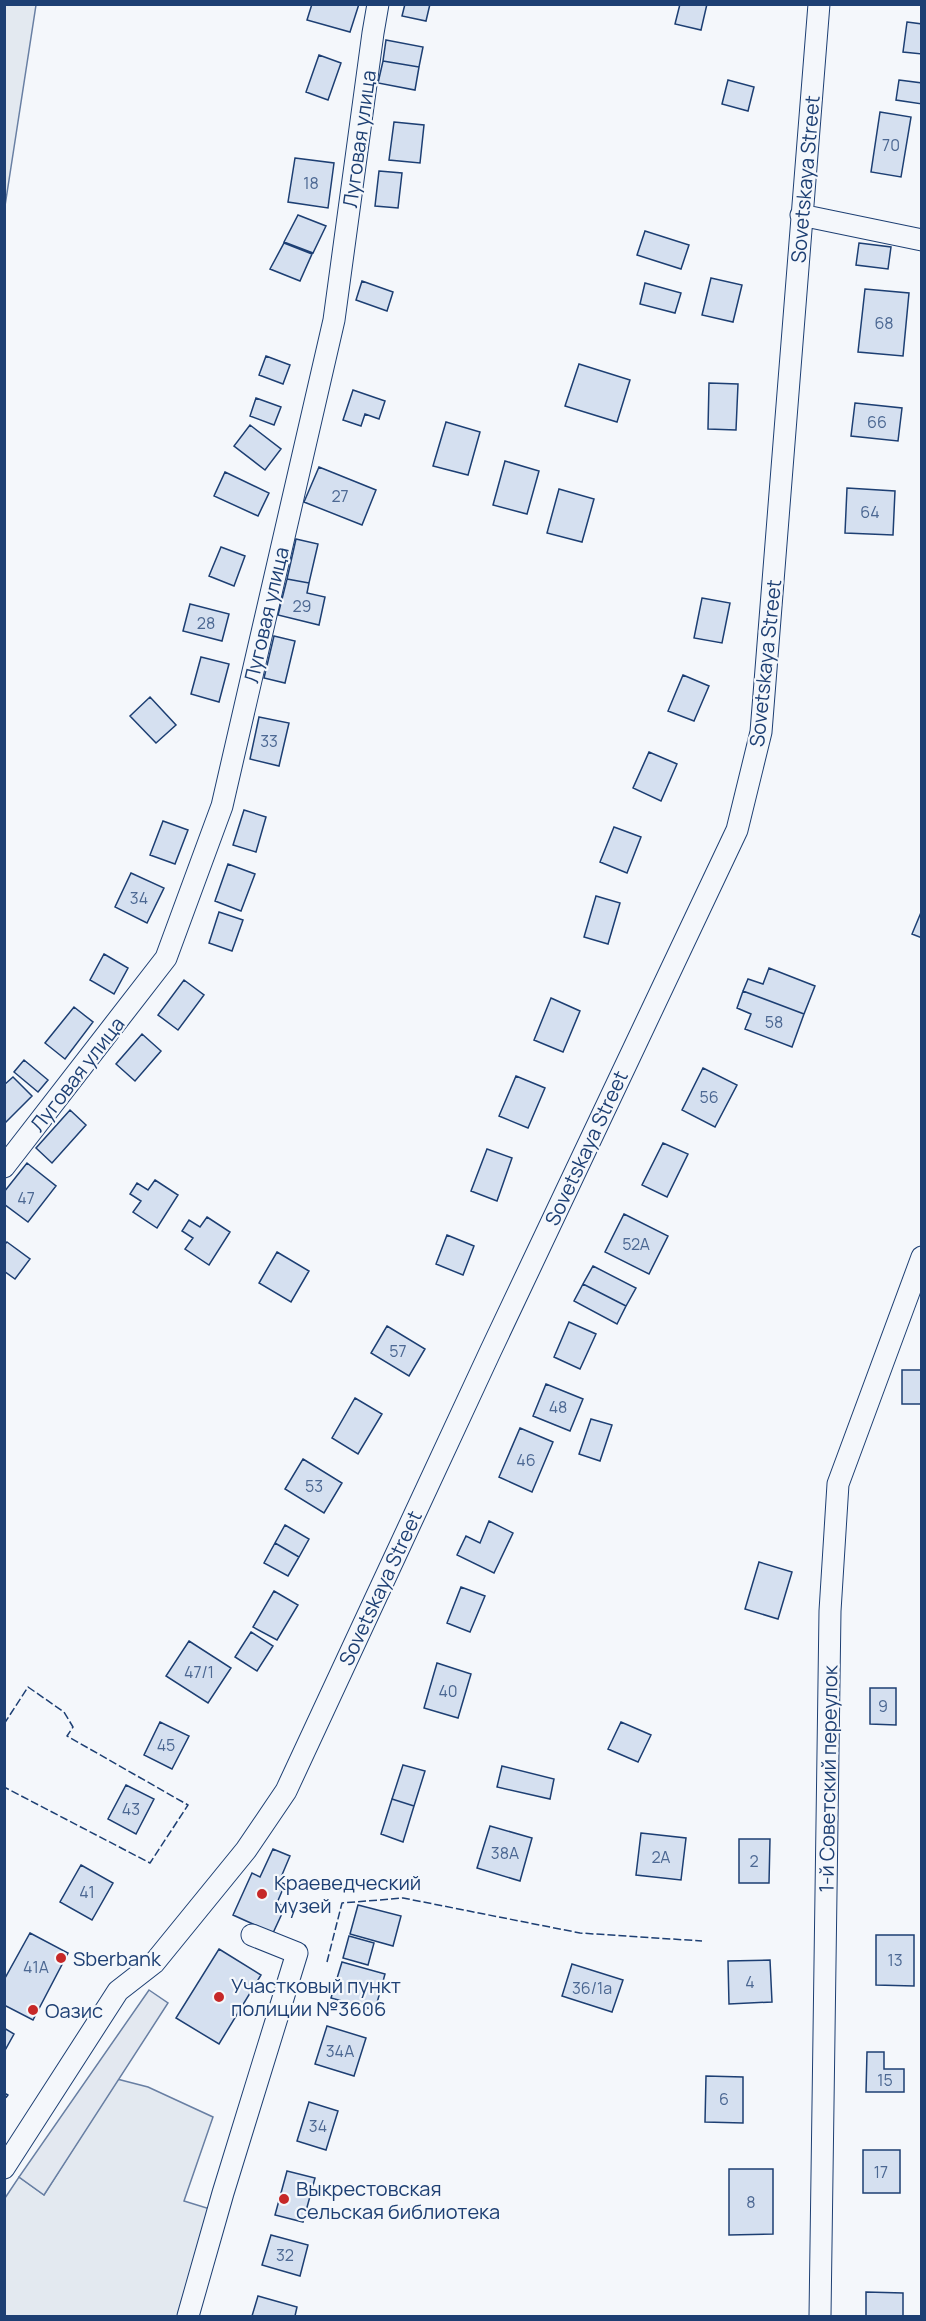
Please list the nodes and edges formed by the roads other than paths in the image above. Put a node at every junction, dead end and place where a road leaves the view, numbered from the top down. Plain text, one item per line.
1 (378, 4) edge
2 (819, 4) edge
3 (801, 215) junction
4 (921, 240) edge
5 (4, 1167) edge
6 (921, 1257) edge
7 (252, 1935) dead end
8 (4, 2168) edge
9 (188, 2316) edge
10 (820, 2316) edge

1 - 5 street, Луговая улица
2 - 3 street, Sovetskaya Street
3 - 4 street
3 - 8 street, Sovetskaya Street
6 - 10 street, 1-й Советский переулок
7 - 9 street

